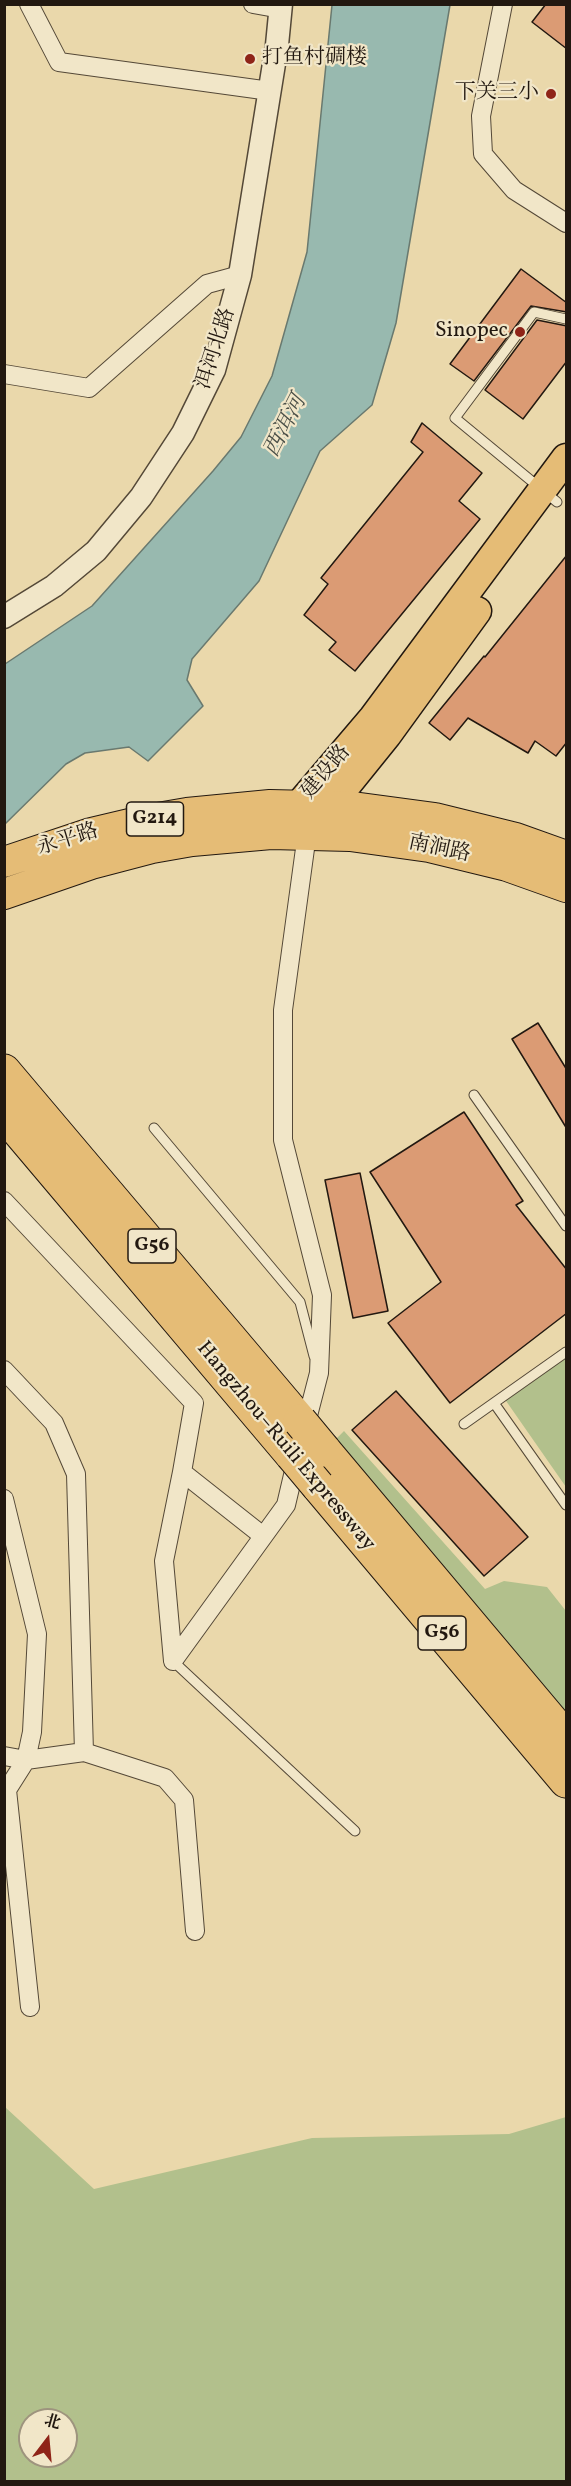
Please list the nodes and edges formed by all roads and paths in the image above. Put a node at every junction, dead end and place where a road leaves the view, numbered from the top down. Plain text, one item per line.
1 (29, 4) edge
2 (253, 4) edge
3 (503, 4) edge
4 (281, 7) edge
5 (270, 91) junction
6 (567, 222) edge
7 (240, 275) junction
8 (567, 319) edge
9 (4, 374) edge
10 (567, 458) edge
11 (556, 494) edge
12 (4, 617) edge
13 (312, 812) junction
14 (567, 856) edge
15 (4, 862) edge
16 (567, 887) edge
17 (4, 894) edge
18 (4, 1071) edge
19 (474, 1095) dead end
20 (4, 1114) edge
21 (154, 1128) dead end
22 (4, 1201) edge
23 (567, 1226) edge
24 (567, 1352) edge
25 (4, 1370) edge
26 (319, 1373) junction
27 (494, 1403) junction
28 (464, 1424) dead end
29 (182, 1472) junction
30 (4, 1499) edge
31 (567, 1505) edge
32 (263, 1536) junction
33 (173, 1661) junction
34 (567, 1738) edge
35 (84, 1752) junction
36 (4, 1756) edge
37 (26, 1760) junction
38 (567, 1781) edge
39 (356, 1831) dead end
40 (195, 1930) dead end
41 (30, 2007) dead end

1 - 5 street
2 - 4 street
3 - 6 street
4 - 5 street, 洱河北路
5 - 7 street, 洱河北路
7 - 9 street
7 - 12 street, 洱河北路
8 - 11 lane
10 - 11 main road, 建设路
11 - 13 main road, 建设路
13 - 14 highway, 南涧路 / G214
13 - 15 highway, 永平路 / G214
13 - 16 highway, 南涧路 / G214
13 - 17 highway, 永平路 / G214
13 - 26 street
18 - 34 highway, Hangzhou–Ruili Expressway / G56, bridge
19 - 23 lane
20 - 38 highway, Hangzhou–Ruili Expressway / G56, bridge
21 - 26 lane
22 - 29 street
24 - 27 lane
25 - 35 street
26 - 32 street
27 - 28 lane
27 - 31 lane
29 - 32 street
29 - 33 street
30 - 37 street
32 - 33 street
33 - 39 lane
35 - 37 street
35 - 40 street
36 - 37 street
37 - 41 street

